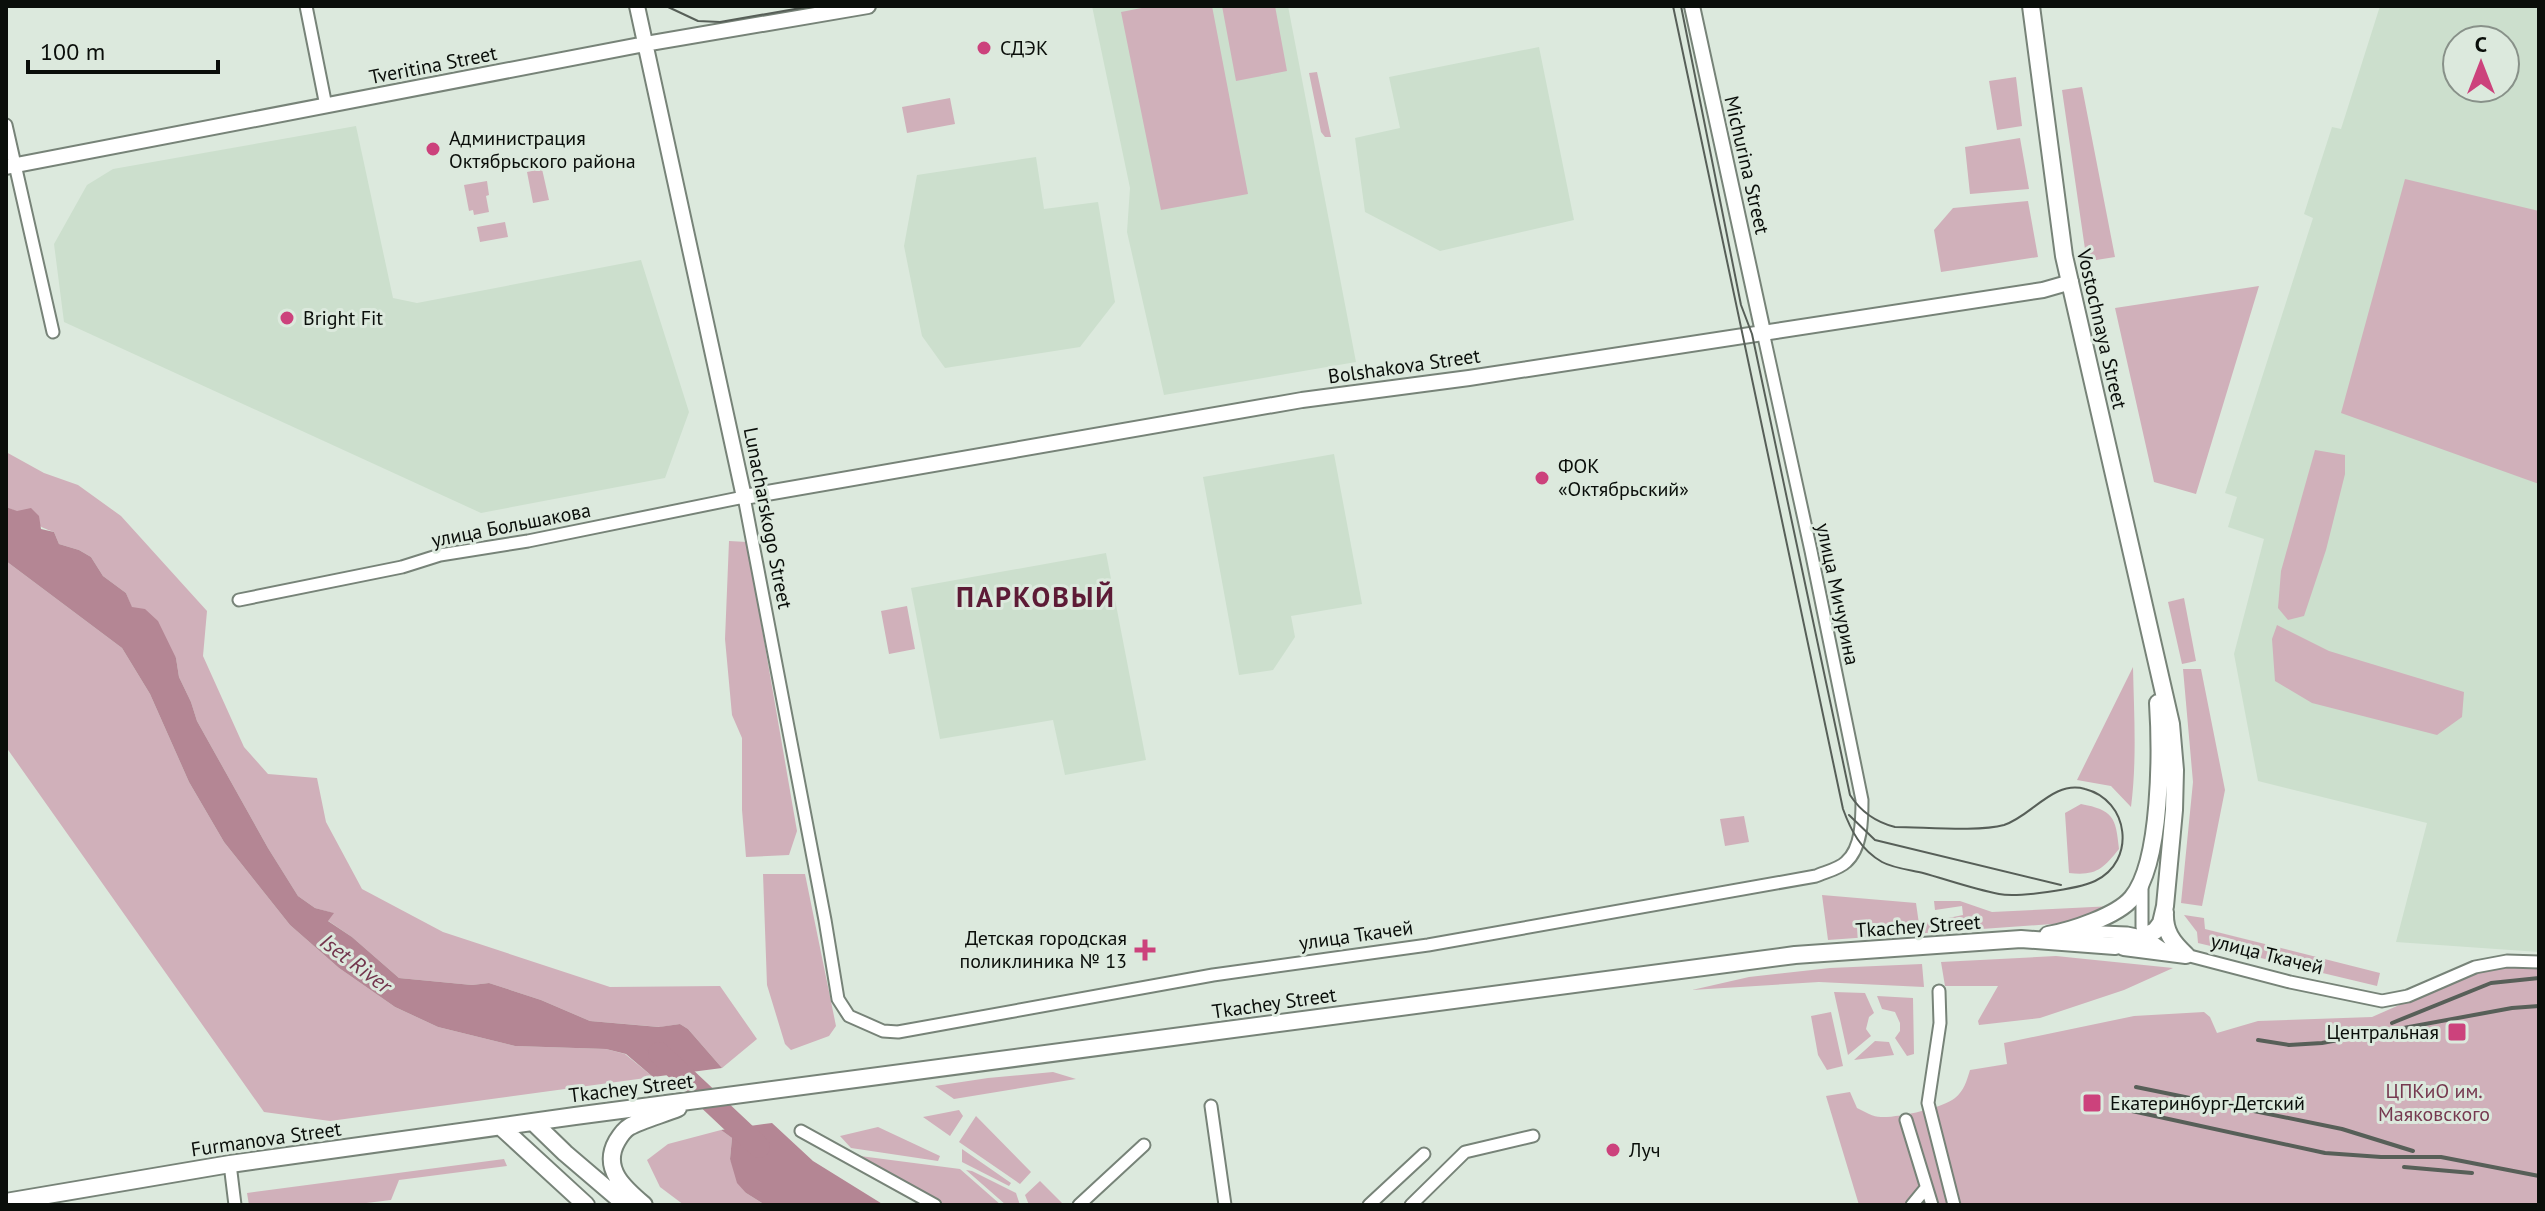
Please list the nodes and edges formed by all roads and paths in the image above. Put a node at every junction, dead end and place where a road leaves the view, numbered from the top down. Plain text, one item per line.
1 (306, 6) edge
2 (637, 6) edge
3 (868, 6) edge
4 (1692, 6) edge
5 (2031, 6) edge
6 (645, 44) junction
7 (326, 106) junction
8 (6, 125) edge
9 (11, 166) edge
10 (2071, 282) junction
11 (53, 332) dead end
12 (1763, 332) junction
13 (744, 497) junction
14 (239, 600) dead end
15 (2154, 658) junction
16 (1846, 862) joint
17 (2143, 877) junction
18 (2165, 906) junction
19 (2070, 932) junction
20 (2146, 937) junction
21 (2021, 939) junction
22 (2115, 946) junction
23 (2186, 955) junction
24 (2539, 962) edge
25 (1939, 991) dead end
26 (868, 1027) joint
27 (1211, 1106) dead end
28 (637, 1115) junction
29 (1906, 1120) dead end
30 (533, 1122) junction
31 (501, 1127) junction
32 (801, 1131) dead end
33 (1533, 1136) dead end
34 (1144, 1145) dead end
35 (1424, 1154) dead end
36 (230, 1164) junction
37 (1926, 1188) junction
38 (6, 1202) edge
39 (235, 1205) edge
40 (586, 1205) edge
41 (626, 1205) edge
42 (644, 1205) edge
43 (935, 1205) edge
44 (1079, 1205) edge
45 (1225, 1205) edge
46 (1369, 1205) edge
47 (1411, 1205) edge
48 (1912, 1205) edge
49 (1932, 1205) edge
50 (1954, 1205) edge

1 - 7 street
2 - 6 street, Lunacharskogo Street
3 - 6 street, Tveritina Street
4 - 12 street, Michurina Street
5 - 10 main road, Vostochnaya Street
6 - 7 street, Tveritina Street
6 - 13 street, Lunacharskogo Street
7 - 9 street, Tveritina Street
8 - 9 street
9 - 11 street
10 - 12 street, Bolshakova Street
10 - 15 main road, Vostochnaya Street
12 - 13 street, Bolshakova Street
12 - 16 street, улица Мичурина
13 - 14 street, улица Большакова
13 - 26 street, Lunacharskogo Street
15 - 17 main road, Vostochnaya Street
15 - 18 main road, Vostochnaya Street
16 - 26 street, улица Ткачей
17 - 19 main road, Vostochnaya Street
17 - 20 street
18 - 20 main road, Vostochnaya Street
18 - 23 main road
19 - 20 street, улица Ткачей
19 - 21 main road, Vostochnaya Street
20 - 22 main road
20 - 23 street, улица Ткачей
21 - 22 main road
21 - 28 main road, Tkachey Street
22 - 23 main road
23 - 24 street, улица Ткачей
25 - 50 street
27 - 45 street
28 - 30 main road, Tkachey Street
28 - 42 main road
29 - 37 street
30 - 31 main road, Furmanova Street
30 - 41 main road
31 - 36 main road, Furmanova Street
31 - 40 main road
32 - 43 street
33 - 47 street
34 - 44 street
35 - 46 street
36 - 38 main road, Furmanova Street
36 - 39 street
37 - 48 street
37 - 49 street

